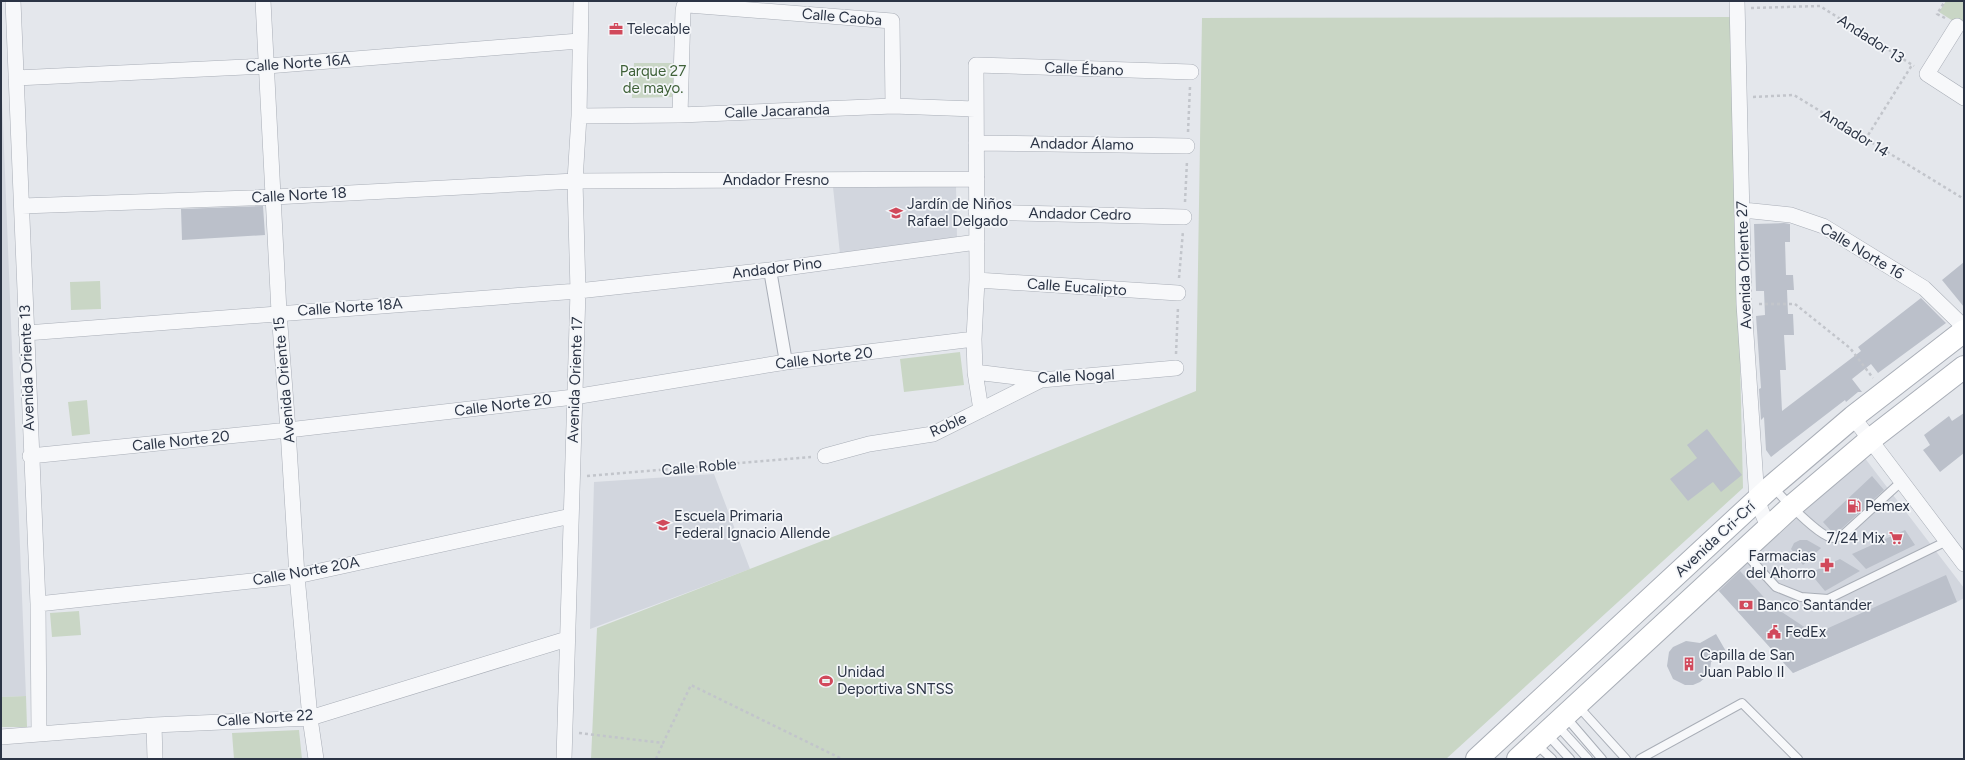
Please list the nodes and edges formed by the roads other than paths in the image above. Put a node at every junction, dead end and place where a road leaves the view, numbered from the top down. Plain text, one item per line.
1 (12, 1) edge
2 (263, 1) edge
3 (581, 1) edge
4 (1737, 5) edge
5 (1957, 26) dead end
6 (579, 41) junction
7 (267, 66) junction
8 (1191, 72) dead end
9 (16, 78) junction
10 (1964, 98) edge
11 (893, 106) junction
12 (975, 109) junction
13 (680, 115) junction
14 (579, 116) junction
15 (976, 143) junction
16 (1187, 146) dead end
17 (976, 179) junction
18 (575, 181) junction
19 (274, 197) junction
20 (22, 206) junction
21 (1743, 210) junction
22 (976, 212) junction
23 (1184, 217) dead end
24 (976, 242) junction
25 (770, 270) junction
26 (977, 280) junction
27 (578, 291) junction
28 (1178, 293) dead end
29 (279, 312) junction
30 (1964, 327) edge
31 (1964, 331) edge
32 (26, 333) junction
33 (974, 339) junction
34 (786, 362) junction
35 (1964, 367) edge
36 (1176, 368) dead end
37 (975, 372) junction
38 (1042, 380) junction
39 (574, 397) junction
40 (981, 410) junction
41 (1853, 417) junction
42 (288, 430) junction
43 (1871, 439) junction
44 (30, 456) junction
45 (825, 456) road end
46 (1902, 481) junction
47 (1764, 493) junction
48 (1791, 507) junction
49 (571, 516) junction
50 (1768, 527) junction
51 (1947, 541) junction
52 (1743, 551) junction
53 (1964, 564) edge
54 (297, 576) junction
55 (38, 604) junction
56 (567, 639) junction
57 (310, 718) junction
58 (1556, 724) junction
59 (154, 725) junction
60 (39, 734) junction
61 (1, 738) edge
62 (1622, 758) edge
63 (155, 759) edge
64 (316, 759) edge
65 (564, 759) edge
66 (1477, 759) edge
67 (1518, 759) edge
68 (1552, 759) edge
69 (1570, 759) edge
70 (1588, 759) edge
71 (1602, 759) edge
72 (1640, 759) edge
73 (1798, 759) edge

1 - 9 street, Avenida Oriente 13
2 - 7 street, Avenida Oriente 15
3 - 6 street, Avenida Oriente 17
4 - 21 street, Avenida Oriente 27
5 - 10 street
6 - 7 street, Calle Norte 16A
6 - 14 street, Avenida Oriente 17
7 - 9 street, Calle Norte 16A
7 - 19 street, Avenida Oriente 15
8 - 12 street, Calle Ébano
9 - 20 street, Avenida Oriente 13
11 - 12 street, Calle Jacaranda
11 - 13 street, Calle Jacaranda
11 - 13 street, Calle Caoba
12 - 15 street
13 - 14 street, Calle Jacaranda
14 - 18 street, Avenida Oriente 17
15 - 16 street, Andador Álamo
15 - 17 street
17 - 18 street, Andador Fresno
17 - 22 street
18 - 19 street, Calle Norte 18
18 - 27 street, Avenida Oriente 17
19 - 20 street, Calle Norte 18
19 - 29 street, Avenida Oriente 15
20 - 32 street, Avenida Oriente 13
21 - 30 street, Calle Norte 16
21 - 47 street, Avenida Oriente 27
22 - 23 street, Andador Cedro
22 - 24 street
24 - 25 street, Andador Pino
24 - 26 street
25 - 27 street, Andador Pino
25 - 34 street
26 - 28 street, Calle Eucalipto
26 - 33 street
27 - 29 street, Calle Norte 18A
27 - 39 street, Avenida Oriente 17
29 - 32 street, Calle Norte 18A
29 - 42 street, Avenida Oriente 15
31 - 41 main road, Avenida Cri-Crí
32 - 44 street, Avenida Oriente 13
33 - 34 street, Calle Norte 20
33 - 37 street
34 - 39 street, Calle Norte 20
35 - 43 main road, Avenida Cri-Crí
36 - 38 street, Calle Nogal
37 - 38 street, Calle Nogal
37 - 40 street
38 - 40 street, Roble
39 - 42 street, Calle Norte 20
39 - 49 street, Avenida Oriente 17
40 - 45 street, Roble
41 - 43 street
41 - 47 main road, Avenida Cri-Crí
42 - 44 street, Calle Norte 20
42 - 54 street, Avenida Oriente 15
43 - 46 street
43 - 48 main road, Avenida Cri-Crí
44 - 55 street, Avenida Oriente 13
46 - 48 lane
46 - 51 street
47 - 48 lane
47 - 50 street, Avenida Oriente 27
47 - 66 main road, Avenida Cri-Crí
48 - 50 main road, Avenida Cri-Crí
49 - 54 street, Calle Norte 20A
49 - 56 street, Avenida Oriente 17
50 - 52 main road, Avenida Cri-Crí
51 - 52 lane
51 - 53 street
52 - 58 main road, Avenida Cri-Crí
54 - 55 street, Calle Norte 20A
54 - 57 street, Avenida Oriente 15
55 - 60 street, Avenida Oriente 13
56 - 57 street, Calle Norte 22
56 - 65 street, Avenida Oriente 17
57 - 59 street, Calle Norte 22
57 - 64 street, Avenida Oriente 15
58 - 62 lane
58 - 67 main road, Avenida Cri-Crí
58 - 68 lane
58 - 69 lane
58 - 70 lane
58 - 71 lane
59 - 60 street, Calle Norte 22
59 - 63 street
60 - 61 street, Calle Norte 22
72 - 73 lane

